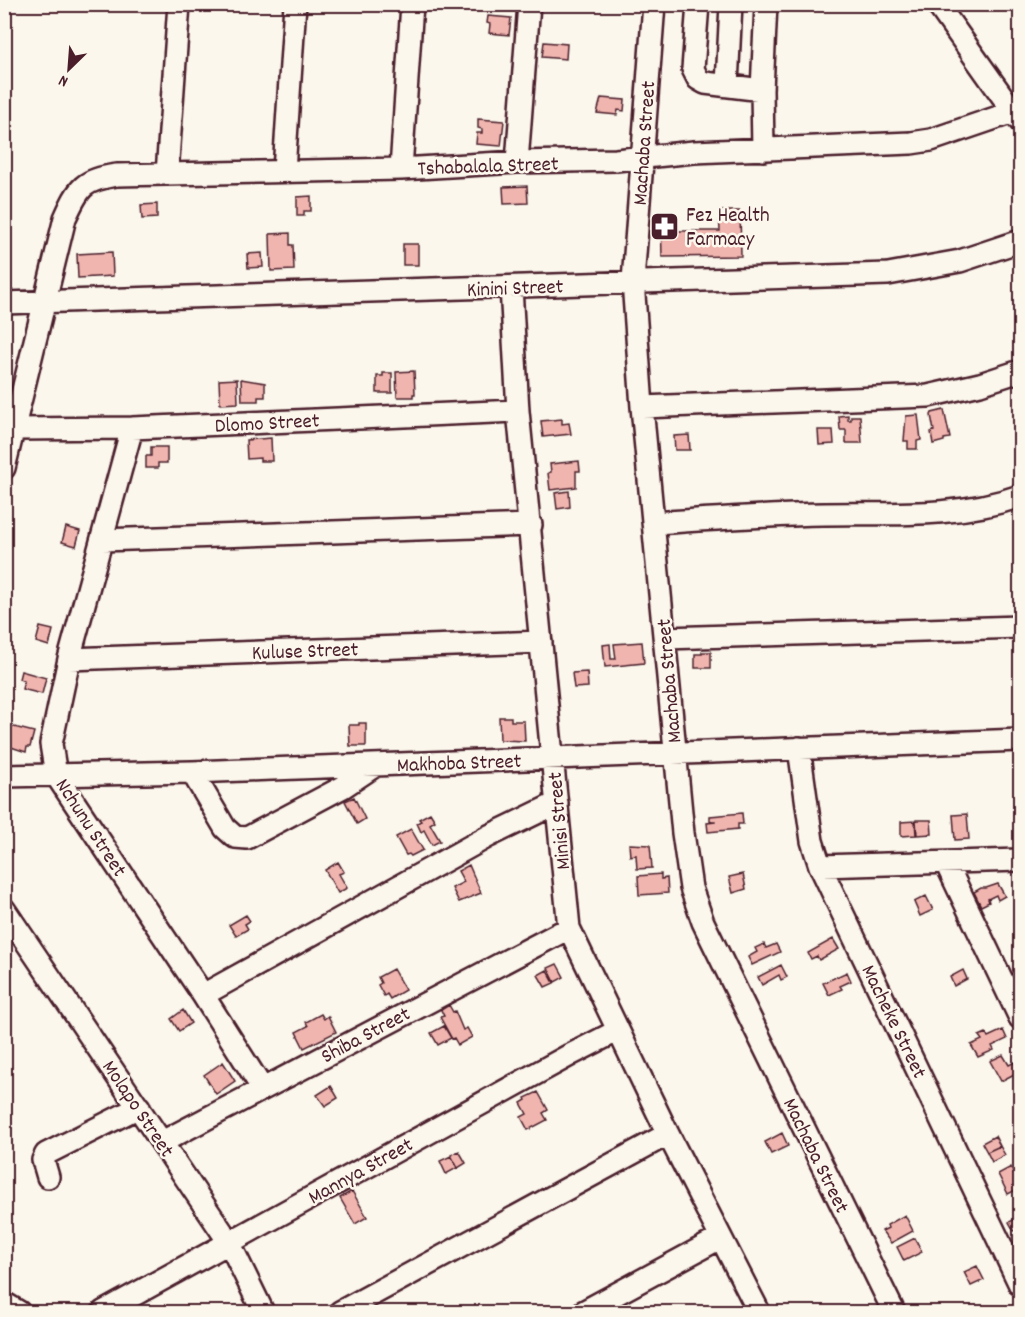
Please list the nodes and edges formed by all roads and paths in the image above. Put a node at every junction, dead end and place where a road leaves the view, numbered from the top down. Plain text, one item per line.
1 (179, 4) edge
2 (296, 4) edge
3 (412, 4) edge
4 (529, 4) edge
5 (654, 4) edge
6 (698, 4) edge
7 (731, 4) edge
8 (766, 4) edge
9 (937, 4) edge
10 (727, 85) junction
11 (762, 90) junction
12 (1017, 117) edge
13 (763, 150) junction
14 (642, 157) junction
15 (517, 162) junction
16 (401, 169) junction
17 (284, 170) junction
18 (167, 174) junction
19 (1020, 241) edge
20 (633, 282) junction
21 (511, 287) junction
22 (44, 302) junction
23 (4, 303) edge
24 (1020, 371) edge
25 (642, 407) junction
26 (518, 411) junction
27 (132, 428) junction
28 (15, 429) junction
29 (4, 468) edge
30 (1020, 496) edge
31 (654, 523) junction
32 (531, 525) junction
33 (102, 540) junction
34 (1020, 627) edge
35 (665, 638) junction
36 (541, 642) junction
37 (69, 659) junction
38 (1020, 741) edge
39 (799, 748) junction
40 (674, 754) junction
41 (553, 759) junction
42 (377, 764) junction
43 (192, 772) junction
44 (56, 775) junction
45 (4, 776) edge
46 (557, 803) junction
47 (1020, 860) edge
48 (946, 863) junction
49 (820, 866) junction
50 (4, 909) edge
51 (569, 928) junction
52 (203, 995) junction
53 (1020, 1018) edge
54 (617, 1030) junction
55 (262, 1088) junction
56 (139, 1107) junction
57 (668, 1134) junction
58 (162, 1142) junction
59 (48, 1177) dead end
60 (720, 1238) junction
61 (229, 1242) junction
62 (1020, 1285) edge
63 (4, 1303) edge
64 (19, 1312) edge
65 (103, 1312) edge
66 (263, 1312) edge
67 (340, 1312) edge
68 (583, 1312) edge
69 (759, 1312) edge
70 (894, 1312) edge

1 - 18 street
2 - 17 street
3 - 16 street
4 - 15 street
5 - 14 street, Machaba Street
6 - 10 street
7 - 10 street
8 - 11 street
9 - 12 street
10 - 11 street
11 - 13 street
12 - 13 street, Tshabalala Street
13 - 14 street, Tshabalala Street
14 - 15 street, Tshabalala Street
14 - 20 street, Machaba Street
15 - 16 street, Tshabalala Street
16 - 17 street, Tshabalala Street
17 - 18 street, Tshabalala Street
18 - 22 street, Tshabalala Street
19 - 20 street, Kinini Street
20 - 21 street, Kinini Street
20 - 25 street, Machaba Street
21 - 22 street, Kinini Street
21 - 26 street, Minisi Street
22 - 23 street, Kinini Street
22 - 28 street
24 - 25 street
25 - 31 street, Machaba Street
26 - 27 street, Dlomo Street
26 - 32 street, Minisi Street
27 - 28 street, Dlomo Street
27 - 33 street, Nchunu Street
28 - 29 street
30 - 31 street
31 - 35 street, Machaba Street
32 - 33 street
32 - 36 street, Minisi Street
33 - 37 street, Nchunu Street
34 - 35 street
35 - 40 street, Machaba Street
36 - 37 street, Kuluse Street
36 - 41 street, Minisi Street
37 - 44 street, Nchunu Street
38 - 39 street, Makhoba Street
39 - 40 street, Makhoba Street
39 - 49 street, Macheke Street
40 - 41 street, Makhoba Street
40 - 70 street, Machaba Street
41 - 42 street, Makhoba Street
41 - 46 street, Minisi Street
42 - 43 street, Makhoba Street
42 - 43 street
43 - 44 street, Makhoba Street
44 - 45 street, Makhoba Street
44 - 52 street, Nchunu Street
46 - 51 street, Minisi Street
46 - 52 street
47 - 48 street
48 - 49 street
48 - 53 street
49 - 62 street, Macheke Street
50 - 56 street, Molapo Street
51 - 54 street, Minisi Street
51 - 55 street, Shiba Street
52 - 55 street, Nchunu Street
54 - 57 street, Minisi Street
54 - 61 street, Mannya Street
55 - 58 street, Shiba Street
56 - 58 street, Molapo Street
56 - 59 street
57 - 60 street, Minisi Street
57 - 67 street
58 - 61 street, Molapo Street
60 - 68 street
60 - 69 street, Minisi Street
61 - 65 street, Mannya Street
61 - 66 street, Molapo Street
63 - 64 street

